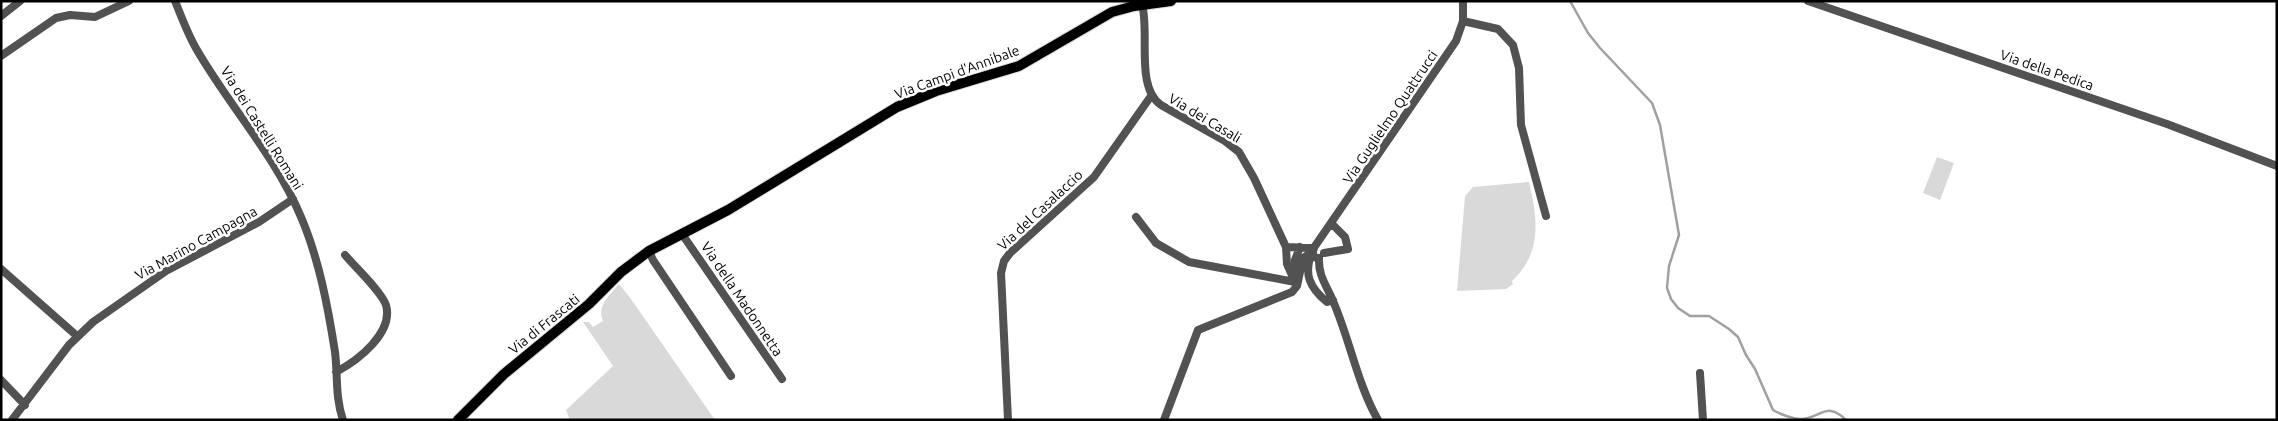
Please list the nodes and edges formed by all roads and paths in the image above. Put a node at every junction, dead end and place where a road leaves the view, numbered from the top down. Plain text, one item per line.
1 (20, 1) edge
2 (129, 1) edge
3 (175, 1) edge
4 (1171, 1) edge
5 (1463, 1) edge
6 (1808, 1) edge
7 (1142, 4) junction
8 (1, 16) edge
9 (1463, 21) junction
10 (1, 56) edge
11 (1151, 96) junction
12 (2277, 166) edge
13 (293, 199) junction
14 (1546, 216) dead end
15 (1136, 217) dead end
16 (1332, 224) junction
17 (682, 234) junction
18 (1286, 247) junction
19 (1300, 247) junction
20 (1314, 250) junction
21 (649, 251) junction
22 (345, 254) dead end
23 (1321, 256) junction
24 (1, 269) edge
25 (1295, 286) junction
26 (1330, 301) junction
27 (77, 336) junction
28 (336, 372) junction
29 (1700, 373) dead end
30 (731, 376) dead end
31 (782, 379) dead end
32 (1, 380) edge
33 (25, 405) junction
34 (12, 420) edge
35 (343, 420) edge
36 (458, 420) edge
37 (1008, 420) edge
38 (1164, 420) edge
39 (1378, 420) edge
40 (1703, 420) edge

1 - 8 street
2 - 10 street
3 - 13 street, Via dei Castelli Romani
4 - 7 main road, Via Campi d'Annibale
5 - 9 street, Via Guglielmo Quattrucci
6 - 12 street, Via della Pedica
7 - 11 street, Via dei Casali
7 - 17 main road, Via Campi d'Annibale
9 - 14 street
9 - 16 street, Via Guglielmo Quattrucci
11 - 18 street, Via dei Casali
11 - 37 street, Via del Casalaccio
13 - 27 street, Via Marino Campagna
13 - 28 street, Via dei Castelli Romani
15 - 25 street
16 - 20 street, Via Guglielmo Quattrucci
16 - 23 street
17 - 21 main road, Via di Frascati
17 - 31 street, Via della Madonnetta
18 - 19 street
18 - 25 street
19 - 20 street
19 - 25 street
20 - 23 street
20 - 25 street, Via Guglielmo Quattrucci
20 - 26 street
21 - 30 street
21 - 36 main road, Via di Frascati
22 - 28 street
23 - 26 street
24 - 27 street
25 - 38 street
26 - 39 street
27 - 33 street, Via Marino Campagna
28 - 35 street, Via dei Castelli Romani
29 - 40 street
32 - 33 street
33 - 34 street, Via Marino Campagna

